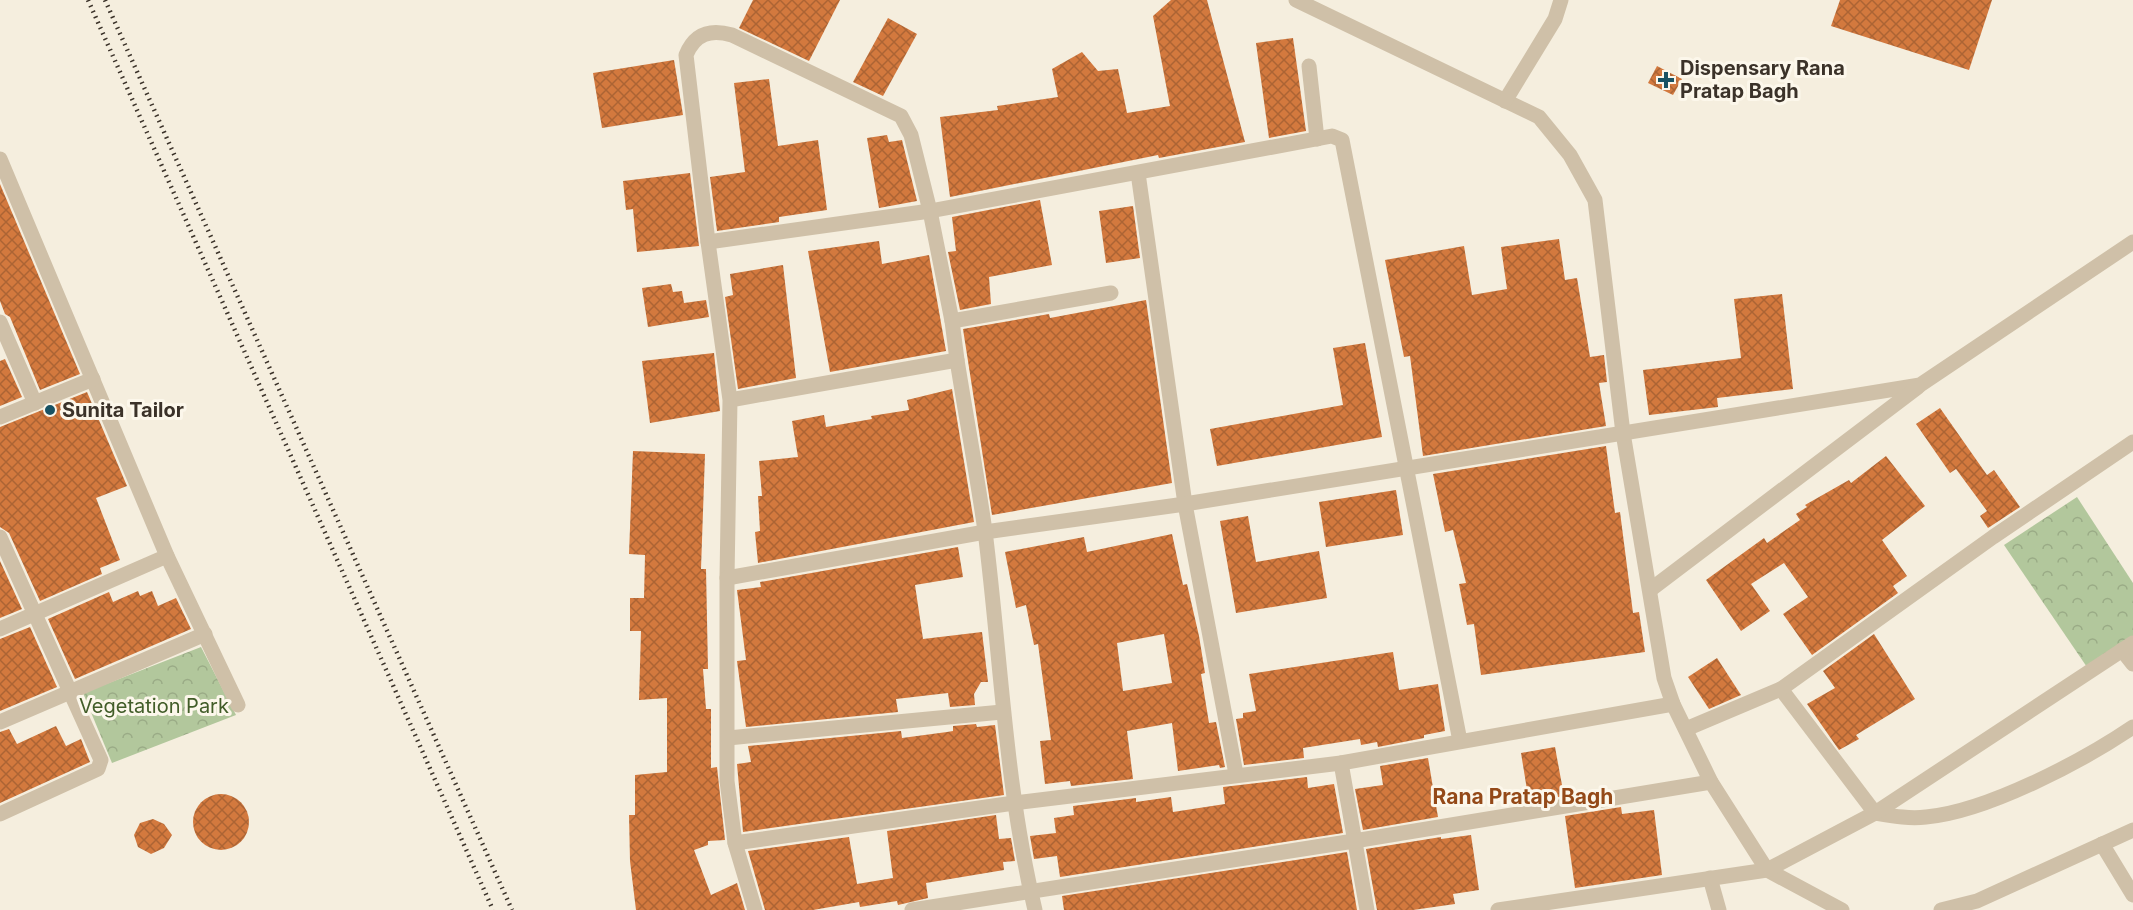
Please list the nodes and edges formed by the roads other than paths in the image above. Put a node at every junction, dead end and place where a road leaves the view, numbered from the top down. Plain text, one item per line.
1 (1296, 0) edge
2 (1561, 0) edge
3 (1309, 66) dead end
4 (1505, 101) junction
5 (1317, 139) junction
6 (0, 159) edge
7 (1138, 173) junction
8 (930, 211) junction
9 (708, 242) junction
10 (2133, 242) edge
11 (1111, 293) dead end
12 (952, 321) junction
13 (0, 322) edge
14 (957, 360) junction
15 (93, 379) junction
16 (1920, 385) junction
17 (730, 400) junction
18 (35, 403) junction
19 (0, 417) edge
20 (1623, 433) junction
21 (2133, 442) edge
22 (1408, 468) junction
23 (1185, 504) junction
24 (985, 532) junction
25 (0, 537) edge
26 (167, 555) junction
27 (727, 578) junction
28 (1650, 590) junction
29 (33, 612) junction
30 (0, 629) edge
31 (205, 634) junction
32 (2128, 647) edge
33 (2133, 664) edge
34 (1781, 689) junction
35 (68, 691) junction
36 (1673, 704) junction
37 (238, 705) dead end
38 (1002, 712) junction
39 (0, 722) edge
40 (2133, 727) edge
41 (1686, 729) junction
42 (728, 738) junction
43 (1460, 741) junction
44 (1341, 763) junction
45 (1236, 774) junction
46 (1711, 782) junction
47 (1014, 803) junction
48 (1875, 813) junction
49 (0, 814) edge
50 (2133, 830) edge
51 (1354, 841) junction
52 (735, 843) junction
53 (2102, 844) junction
54 (1767, 870) junction
55 (1710, 878) junction
56 (1030, 892) junction
57 (2133, 895) edge
58 (756, 910) edge
59 (912, 910) edge
60 (1035, 910) edge
61 (1367, 910) edge
62 (1498, 910) edge
63 (1719, 910) edge
64 (1842, 910) edge
65 (1944, 910) edge

1 - 4 street
2 - 4 street
3 - 5 street
4 - 20 street
5 - 7 street
5 - 22 street
6 - 15 street
7 - 8 street
7 - 23 street
8 - 9 street
8 - 9 street
8 - 12 street
9 - 17 street
10 - 16 street
11 - 12 street
12 - 14 street
13 - 18 street
14 - 17 street
14 - 24 street
15 - 18 street
15 - 26 street
16 - 20 street
16 - 28 street
17 - 27 street
18 - 19 street
20 - 22 street
20 - 28 street
21 - 34 street
22 - 23 street
22 - 43 street
23 - 24 street
23 - 45 street
24 - 27 street
24 - 38 street
25 - 29 street
26 - 29 street
26 - 31 street
27 - 42 street
28 - 36 street
29 - 30 street
29 - 35 street
31 - 35 street
31 - 37 street
32 - 33 street
32 - 48 street
34 - 41 street
34 - 48 street
35 - 39 street
35 - 49 street
36 - 41 street
36 - 43 street
38 - 42 street
38 - 47 street
40 - 48 street
41 - 46 street
42 - 52 street
43 - 44 street
44 - 45 street
44 - 51 street
45 - 47 street
46 - 51 street
46 - 54 street
47 - 52 street
47 - 56 street
48 - 54 street
50 - 53 street
51 - 56 street
51 - 61 street
52 - 58 street
53 - 57 street
53 - 65 street
54 - 55 street
54 - 64 street
55 - 62 street
55 - 63 street
56 - 59 street
56 - 60 street

